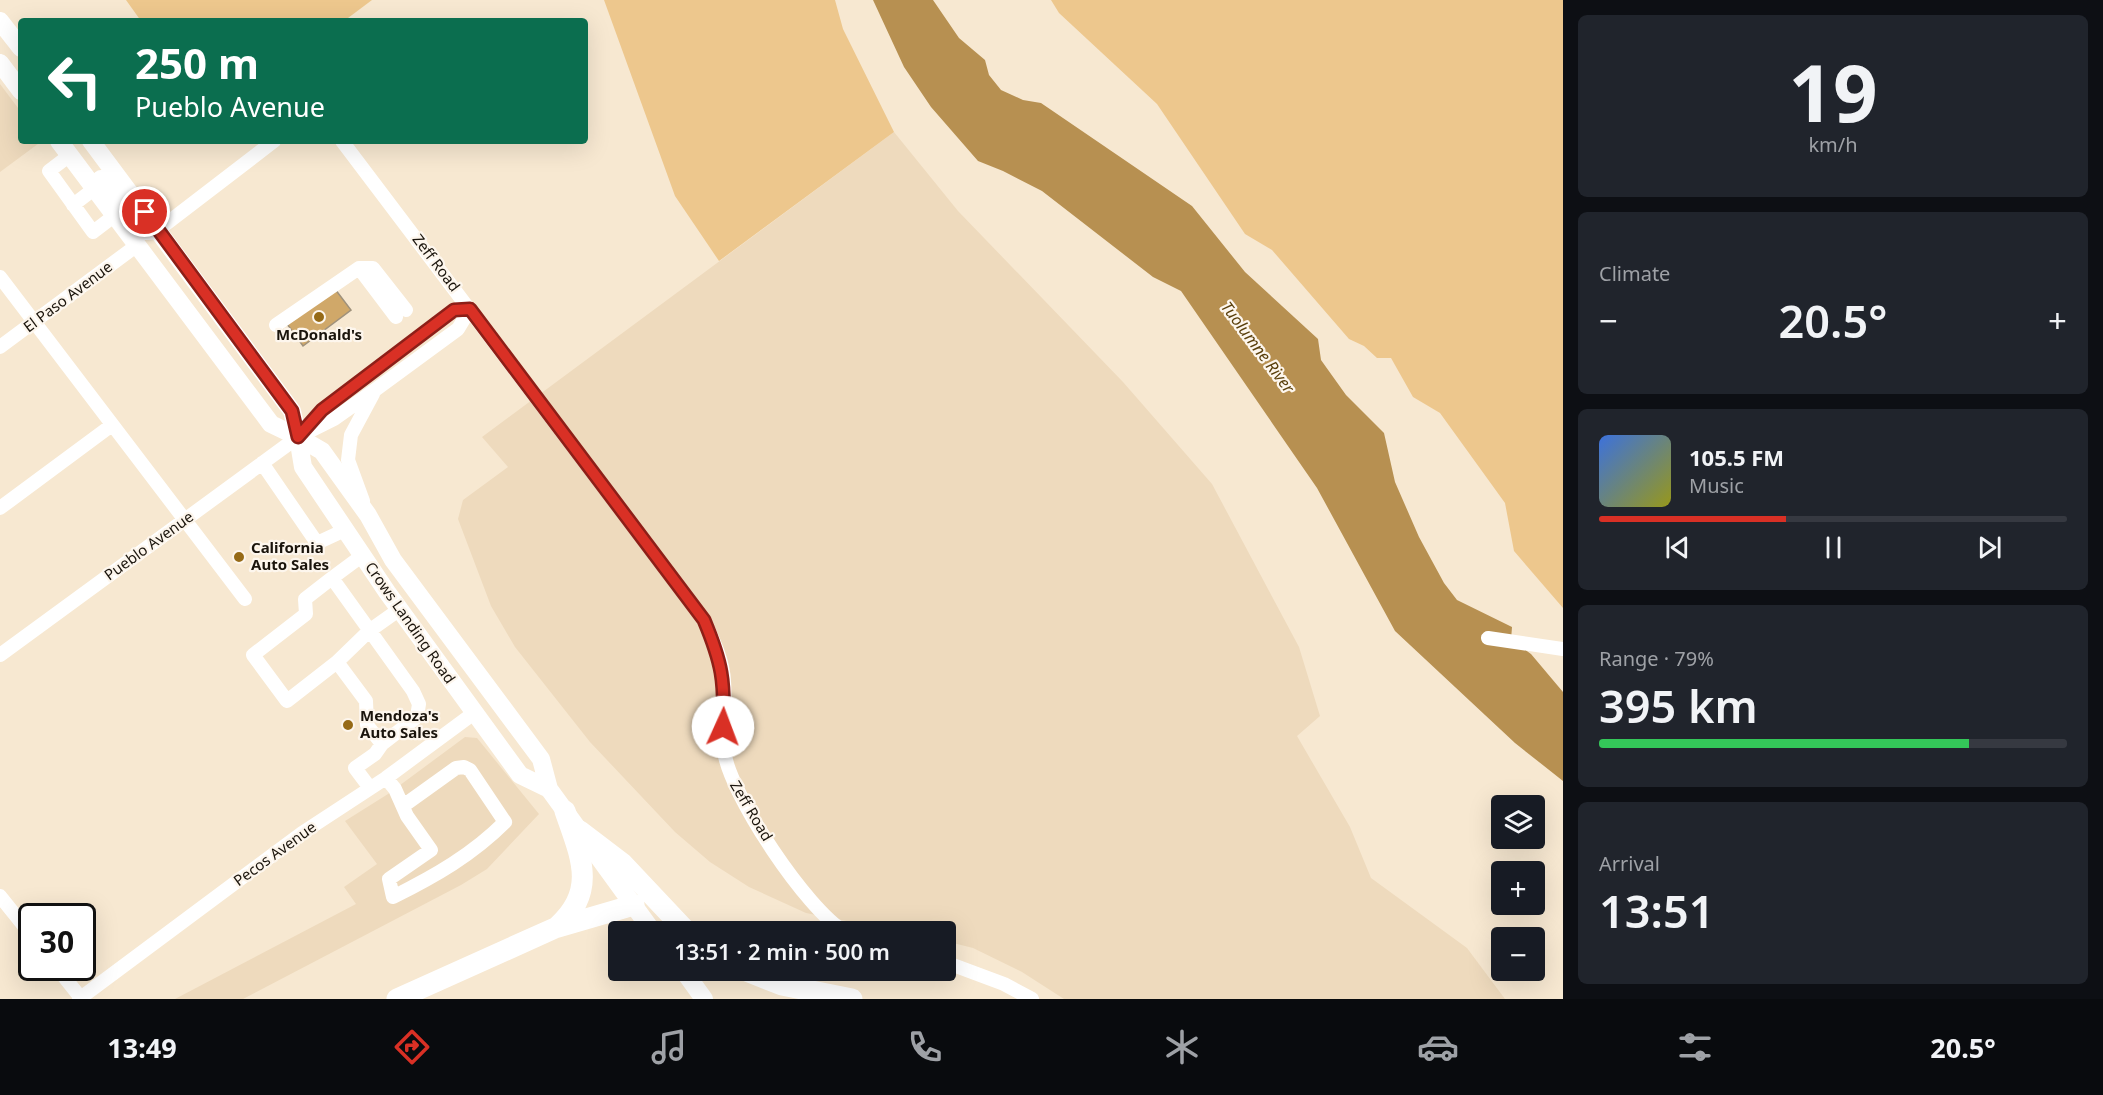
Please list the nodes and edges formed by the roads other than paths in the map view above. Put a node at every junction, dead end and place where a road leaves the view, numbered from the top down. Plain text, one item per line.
1 (0, 21) edge
2 (18, 44) edge
3 (0, 63) edge
4 (18, 87) edge
5 (93, 144) edge
6 (270, 144) edge
7 (344, 144) edge
8 (63, 147) edge
9 (94, 189) junction
10 (73, 205) junction
11 (114, 216) junction
12 (158, 230) junction
13 (136, 246) junction
14 (0, 278) edge
15 (470, 309) junction
16 (401, 314) dead end
17 (34, 322) junction
18 (276, 325) dead end
19 (0, 347) edge
20 (375, 390) junction
21 (112, 425) junction
22 (298, 437) junction
23 (262, 463) junction
24 (0, 508) edge
25 (368, 515) junction
26 (183, 521) junction
27 (345, 530) junction
28 (363, 555) junction
29 (332, 578) junction
30 (245, 598) dead end
31 (400, 609) junction
32 (369, 631) junction
33 (1488, 638) dead end
34 (1563, 649) edge
35 (0, 655) edge
36 (337, 662) junction
37 (474, 713) junction
38 (382, 744) junction
39 (386, 778) junction
40 (370, 789) junction
41 (549, 789) junction
42 (403, 806) junction
43 (565, 811) junction
44 (580, 831) junction
45 (0, 896) edge
46 (634, 905) junction
47 (18, 918) edge
48 (645, 921) edge
49 (677, 921) edge
50 (832, 921) edge
51 (555, 928) junction
52 (956, 966) edge
53 (67, 981) edge
54 (691, 981) edge
55 (772, 981) edge
56 (80, 998) edge
57 (397, 999) edge
58 (704, 999) edge
59 (852, 999) edge
60 (1032, 999) edge

1 - 2 main road
3 - 4 main road
5 - 12 main road, Crows Landing Road
6 - 12 street
7 - 15 street, Zeff Road
8 - 9 main road, Crows Landing Road
8 - 10 street
8 - 12 main road
9 - 10 street
9 - 11 main road, Crows Landing Road
10 - 11 street
11 - 13 main road, Crows Landing Road
12 - 22 main road, Crows Landing Road
13 - 17 street, El Paso Avenue
13 - 22 main road, Crows Landing Road
14 - 17 street
15 - 20 street, Pueblo Avenue
15 - 22 street, Pueblo Avenue
15 - 50 street, Zeff Road
16 - 18 street
17 - 19 street, El Paso Avenue
17 - 21 street
20 - 22 street, Pueblo Avenue
20 - 25 street
21 - 24 street
21 - 26 street
22 - 23 street, Pueblo Avenue
22 - 25 main road, Crows Landing Road
22 - 27 main road, Crows Landing Road
23 - 26 street, Pueblo Avenue
23 - 27 street
25 - 41 main road, Crows Landing Road
26 - 30 street
26 - 35 street, Pueblo Avenue
27 - 28 main road, Crows Landing Road
28 - 29 street
28 - 31 main road, Crows Landing Road
29 - 32 street
29 - 36 street
31 - 32 street
31 - 37 main road, Crows Landing Road
32 - 36 street
32 - 38 street
33 - 34 street
36 - 38 street
37 - 39 street, Pecos Avenue
37 - 41 main road, Crows Landing Road
38 - 40 street
39 - 40 street, Pecos Avenue
39 - 42 street
40 - 56 street, Pecos Avenue
41 - 43 main road, Crows Landing Road
42 - 42 street
43 - 44 main road, Crows Landing Road
43 - 51 highway
44 - 46 main road, Crows Landing Road
44 - 49 highway
45 - 47 street
46 - 48 main road, Crows Landing Road
46 - 51 highway
51 - 57 highway
52 - 60 street
53 - 56 street
54 - 58 main road
55 - 59 highway

